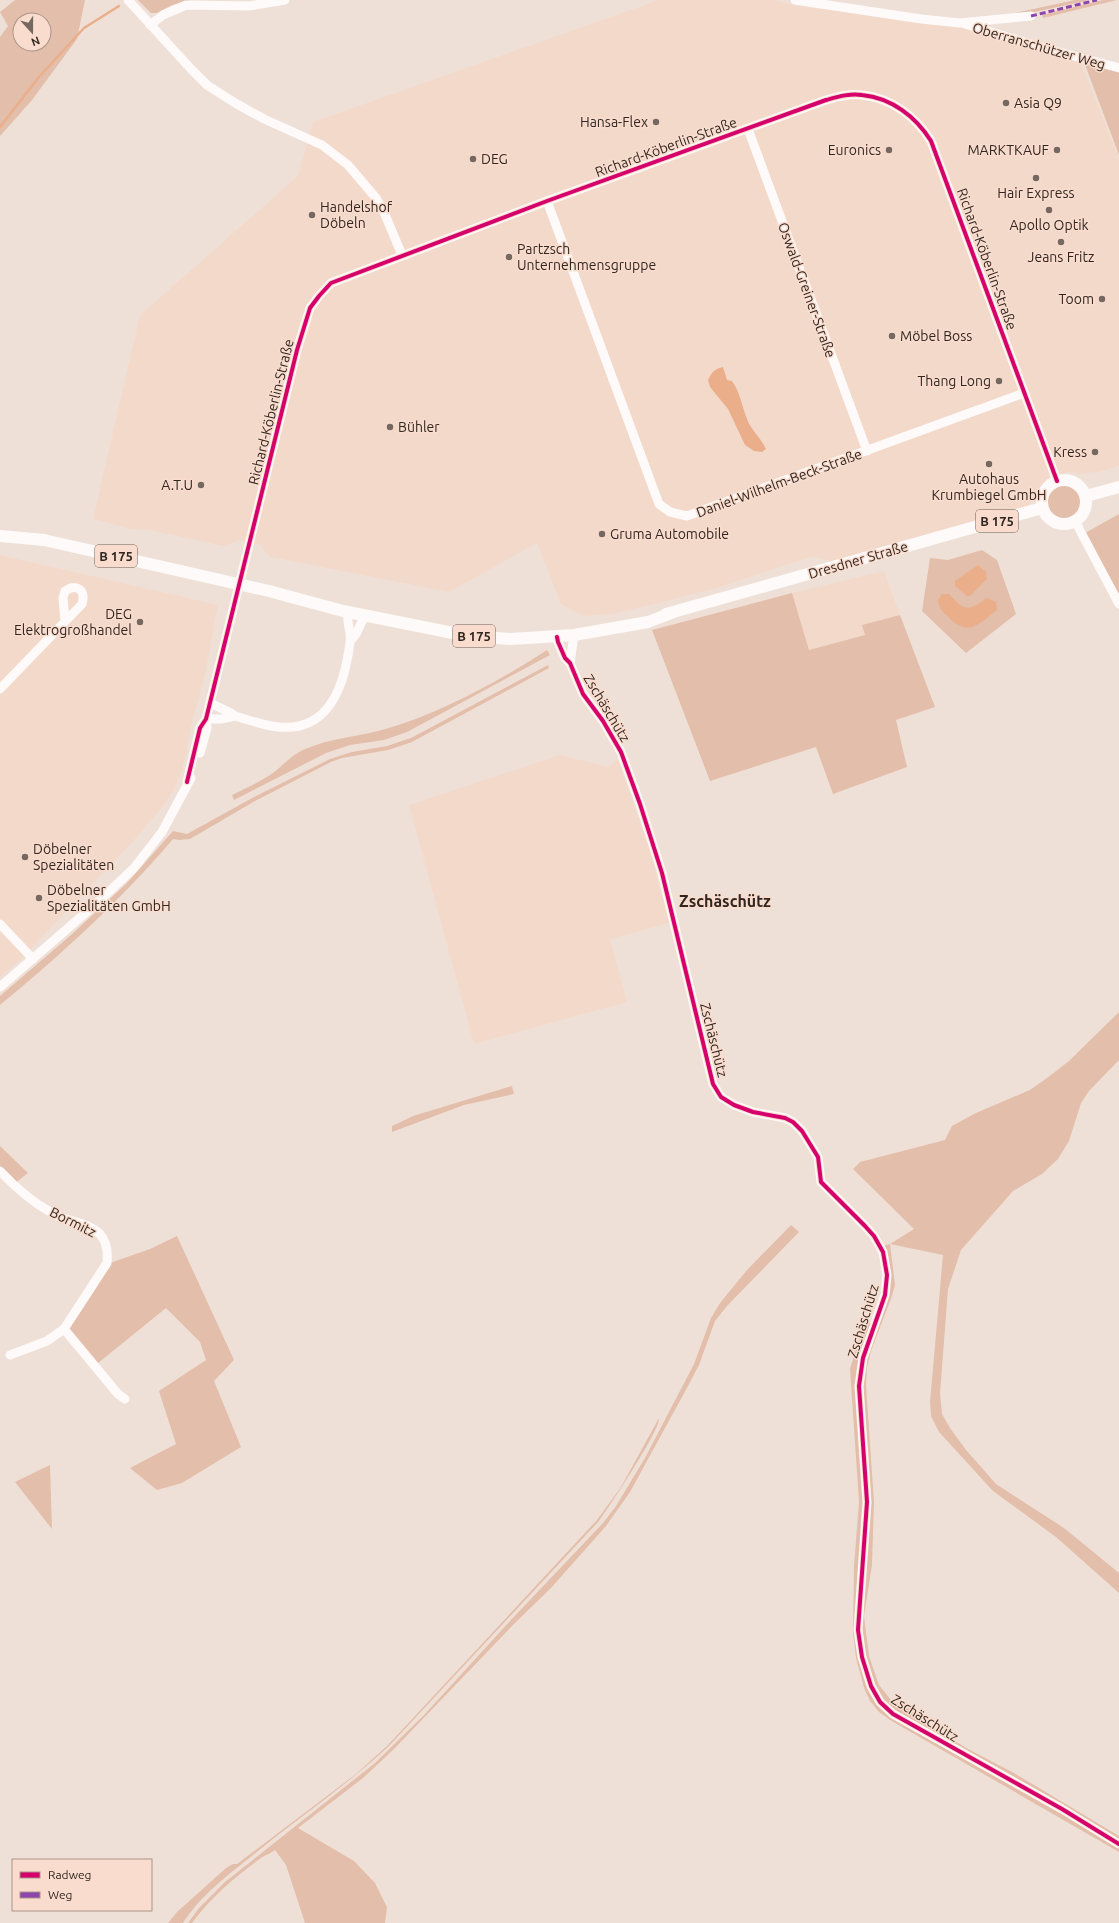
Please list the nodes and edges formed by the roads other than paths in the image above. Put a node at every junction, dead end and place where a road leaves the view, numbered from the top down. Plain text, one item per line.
1 (128, 0) edge
2 (285, 0) edge
3 (795, 0) edge
4 (1031, 16) dead end
5 (960, 23) junction
6 (150, 25) junction
7 (1119, 68) edge
8 (748, 129) junction
9 (547, 201) junction
10 (402, 255) junction
11 (1024, 393) junction
12 (867, 451) junction
13 (1057, 481) junction
14 (1119, 486) edge
15 (1086, 496) junction
16 (1042, 508) junction
17 (1075, 522) junction
18 (0, 536) edge
19 (1119, 604) edge
20 (349, 612) junction
21 (365, 615) junction
22 (65, 621) dead end
23 (574, 636) junction
24 (557, 637) junction
25 (351, 640) junction
26 (570, 663) junction
27 (0, 689) edge
28 (210, 702) junction
29 (234, 716) junction
30 (206, 719) junction
31 (0, 924) edge
32 (33, 959) junction
33 (0, 987) edge
34 (0, 1171) edge
35 (64, 1329) junction
36 (10, 1355) dead end
37 (124, 1399) dead end
38 (1119, 1844) edge

1 - 6 street
2 - 6 street
3 - 5 street
4 - 5 street
5 - 7 street, Oberranschützer Weg
6 - 10 street
8 - 9 street, Richard-Köberlin-Straße
8 - 11 street, Richard-Köberlin-Straße
8 - 12 street, Oswald-Greiner-Straße
9 - 10 street, Richard-Köberlin-Straße
9 - 12 street, Daniel-Wilhelm-Beck-Straße
10 - 28 street, Richard-Köberlin-Straße
11 - 12 street, Daniel-Wilhelm-Beck-Straße
11 - 13 street, Richard-Köberlin-Straße
13 - 15 main road
13 - 16 main road
14 - 15 main road
15 - 17 main road
16 - 17 main road
16 - 23 main road, Dresdner Straße / B 175
17 - 19 street
18 - 20 main road, B 175
20 - 21 main road, B 175
20 - 25 street
21 - 24 main road, B 175
21 - 25 street
22 - 27 street
23 - 24 main road, Dresdner Straße / B 175
23 - 26 street, Zschäschütz
24 - 26 street, Zschäschütz
25 - 29 street
26 - 38 street, Zschäschütz
28 - 29 street
28 - 30 street, Richard-Köberlin-Straße
29 - 30 street
30 - 32 street, Richard-Köberlin-Straße
31 - 32 street
32 - 33 street, Richard-Köberlin-Straße
34 - 35 street, Bormitz
35 - 36 street, Bormitz
35 - 37 street

